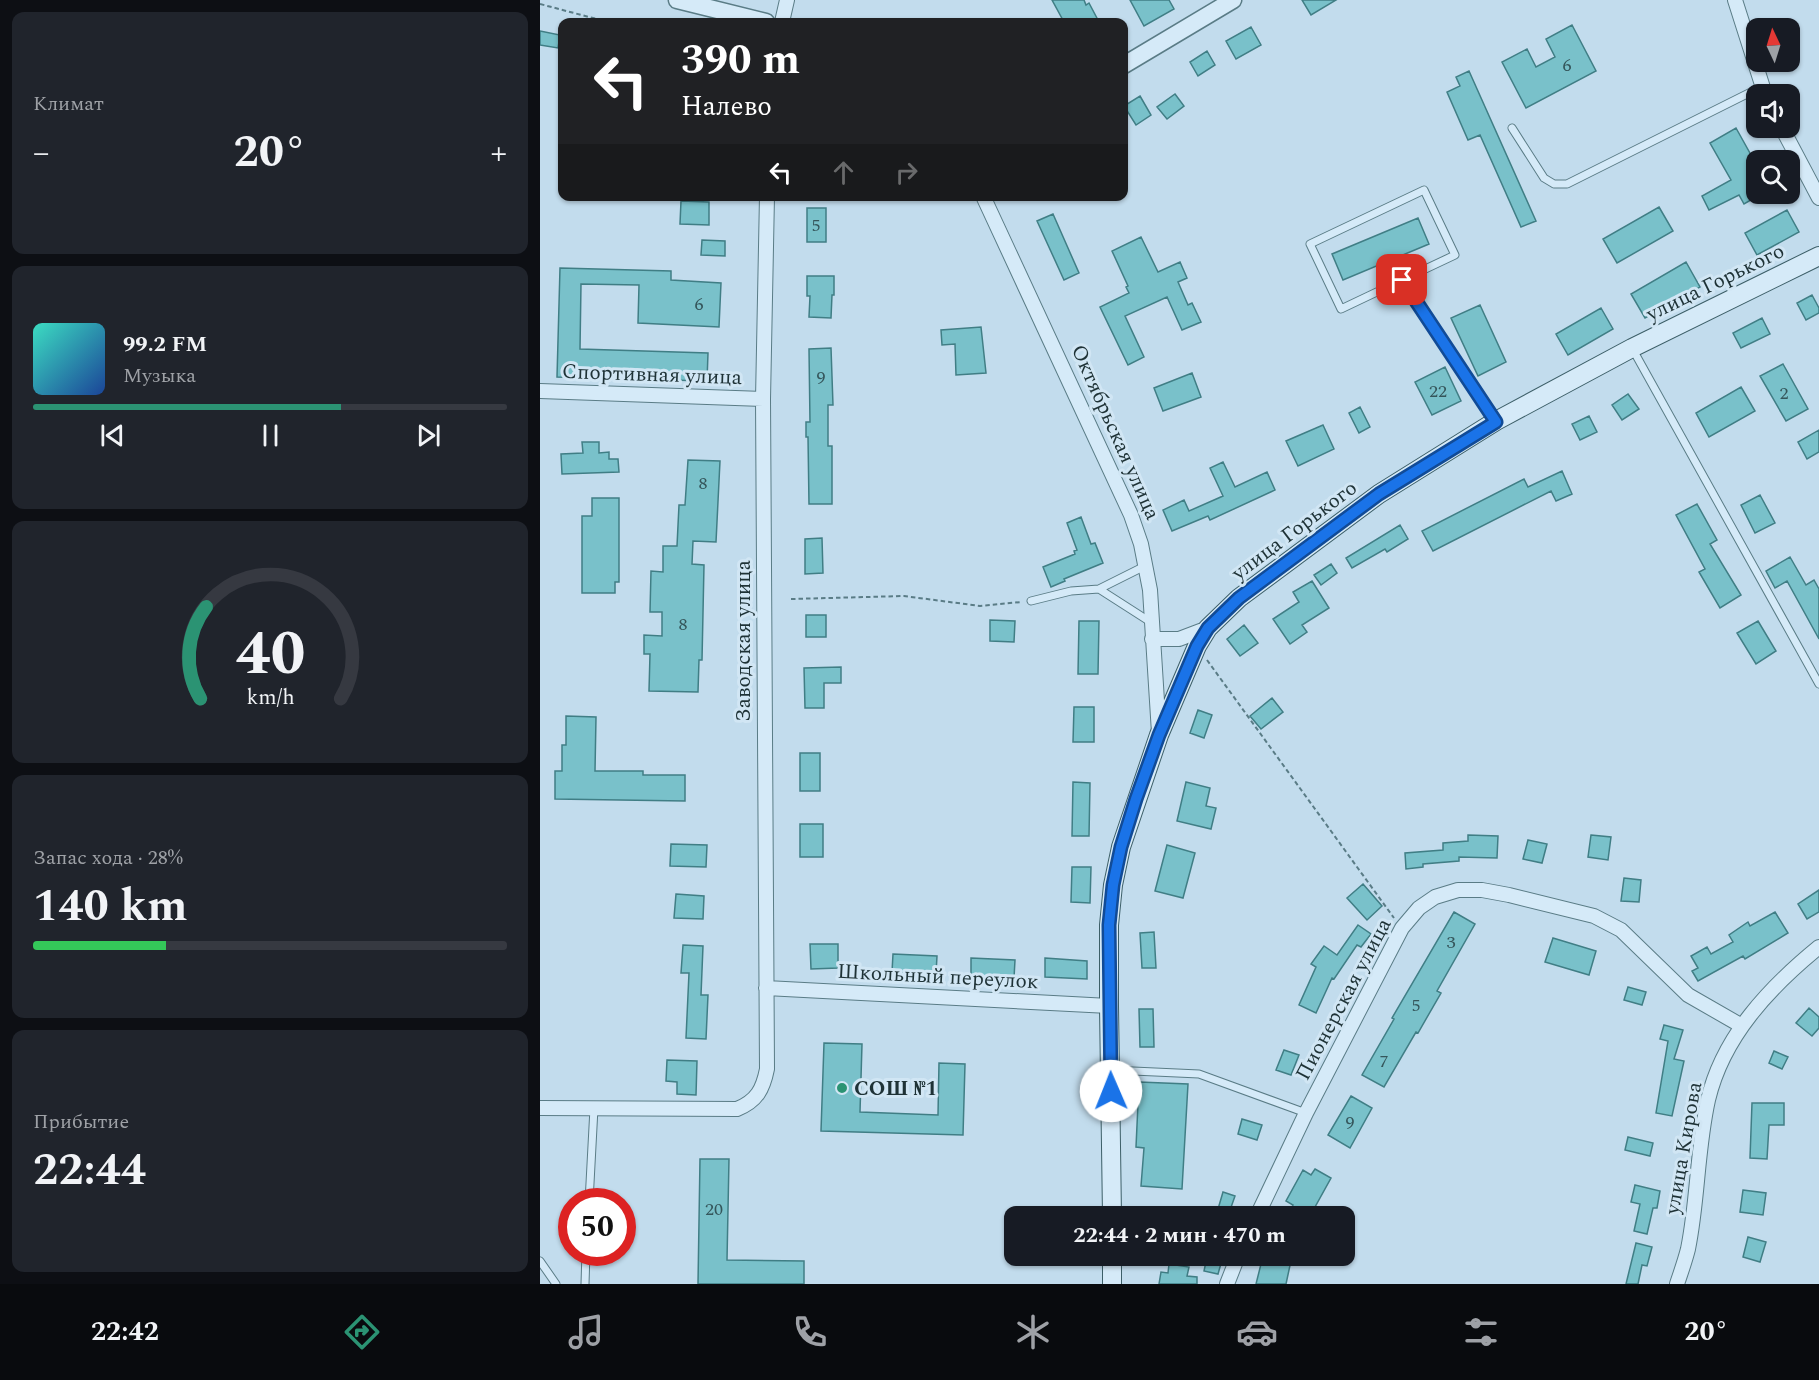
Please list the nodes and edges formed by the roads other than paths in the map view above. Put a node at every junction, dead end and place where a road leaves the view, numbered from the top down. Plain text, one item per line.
1 (677, 0) edge
2 (787, 0) edge
3 (1233, 0) edge
4 (1735, 0) edge
5 (750, 18) edge
6 (783, 18) edge
7 (1128, 63) edge
8 (1761, 84) edge
9 (1746, 99) edge
10 (1512, 128) dead end
11 (1787, 138) edge
12 (1819, 198) edge
13 (767, 201) edge
14 (985, 201) edge
15 (1819, 256) edge
16 (1402, 280) junction
17 (1632, 348) junction
18 (540, 391) edge
19 (763, 399) junction
20 (1496, 422) junction
21 (1145, 566) junction
22 (1100, 589) junction
23 (1031, 601) road end
24 (1152, 623) junction
25 (1208, 628) junction
26 (1152, 639) junction
27 (1819, 684) edge
28 (1159, 735) junction
29 (1819, 947) edge
30 (766, 988) junction
31 (1109, 1006) junction
32 (1742, 1026) junction
33 (1111, 1070) junction
34 (540, 1108) edge
35 (594, 1108) junction
36 (1306, 1113) junction
37 (590, 1188) edge
38 (1112, 1206) edge
39 (1262, 1206) edge
40 (540, 1261) edge
41 (586, 1266) edge
42 (1112, 1266) edge
43 (1234, 1266) edge
44 (556, 1284) edge
45 (585, 1284) edge
46 (1112, 1284) edge
47 (1227, 1284) edge
48 (1677, 1284) edge

1 - 5 street
2 - 6 street
3 - 7 street
4 - 8 street
9 - 10 lane
11 - 12 street
13 - 19 street, Заводская улица
14 - 21 street, Октябрьская улица
15 - 17 main road, улица Горького
16 - 16 lane
16 - 20 lane
17 - 20 main road, улица Горького
17 - 27 lane
18 - 19 street, Спортивная улица
19 - 30 street, Заводская улица
20 - 25 main road, улица Горького
21 - 22 lane
21 - 24 street, Октябрьская улица
22 - 23 lane
22 - 24 lane
24 - 26 street, Октябрьская улица
25 - 26 street
25 - 28 main road, улица Горького
26 - 28 street, Октябрьская улица
28 - 31 main road, улица Горького
29 - 32 street, улица Кирова
30 - 31 street, Школьный переулок
30 - 35 street, Заводская улица
31 - 33 main road, улица Горького
32 - 36 street, Пионерская улица
32 - 48 street, улица Кирова
33 - 36 lane
33 - 38 main road, улица Горького
34 - 35 street
35 - 37 lane
36 - 39 street, Пионерская улица
40 - 44 lane
41 - 45 lane
42 - 46 main road
43 - 47 street

